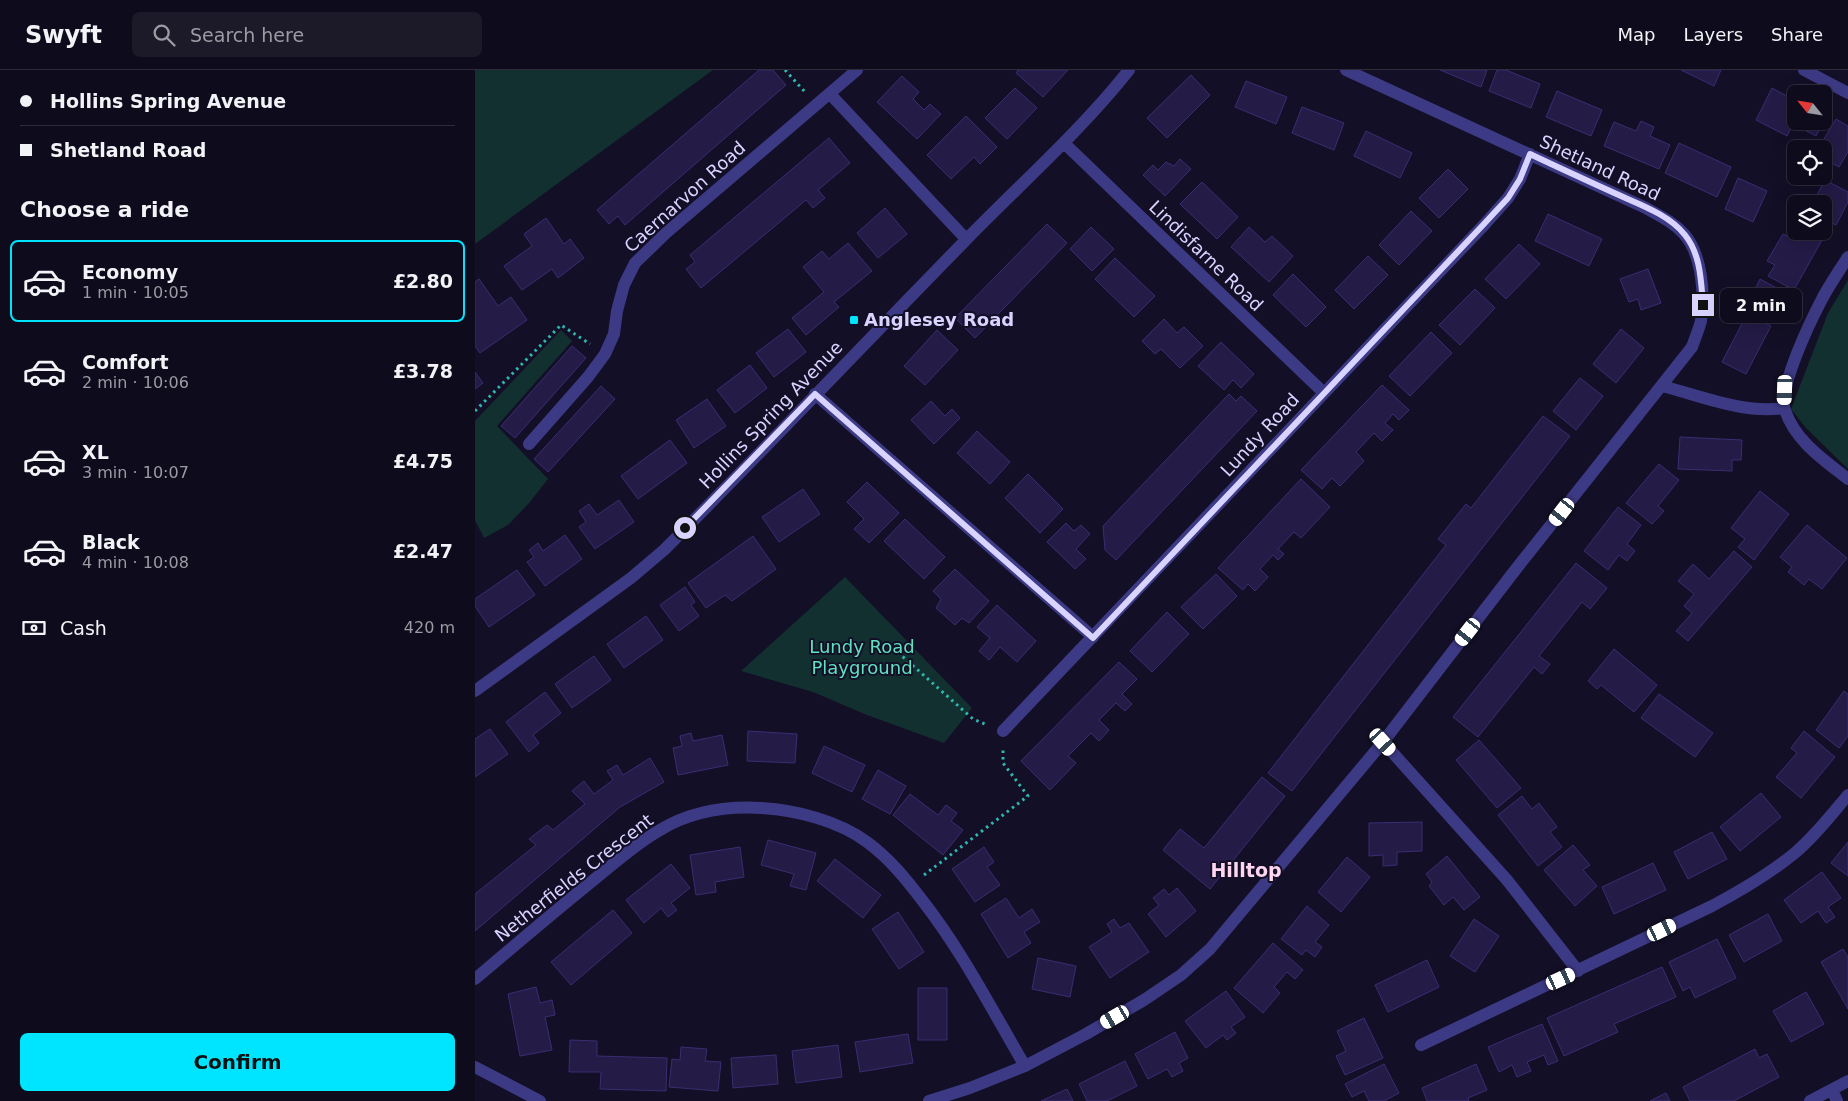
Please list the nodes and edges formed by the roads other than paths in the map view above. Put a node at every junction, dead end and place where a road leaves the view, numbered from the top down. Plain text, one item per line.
1 (857, 70) edge
2 (1129, 70) edge
3 (1346, 70) edge
4 (1804, 70) edge
5 (1848, 93) edge
6 (829, 94) junction
7 (1064, 143) junction
8 (1530, 154) junction
9 (966, 239) junction
10 (1848, 257) edge
11 (1662, 386) junction
12 (1324, 393) junction
13 (815, 394) junction
14 (1784, 408) junction
15 (529, 444) dead end
16 (1848, 479) edge
17 (1093, 638) junction
18 (475, 691) edge
19 (1003, 731) road end
20 (1383, 742) junction
21 (1848, 795) edge
22 (1578, 971) junction
23 (475, 979) edge
24 (1421, 1044) dead end
25 (1025, 1066) junction
26 (475, 1067) edge
27 (1848, 1081) edge
28 (1834, 1095) edge
29 (540, 1101) edge
30 (929, 1101) edge
31 (1810, 1101) edge

1 - 6 street, Caernarvon Road
2 - 7 street, Hollins Spring Avenue
3 - 8 street, Shetland Road
4 - 5 street
6 - 9 street
6 - 15 street, Caernarvon Road
7 - 9 street, Hollins Spring Avenue
7 - 12 street, Lindisfarne Road
8 - 11 street, Shetland Road
8 - 12 street, Lundy Road
9 - 13 street, Hollins Spring Avenue
10 - 14 street
11 - 14 street
11 - 20 street, Shetland Road
12 - 17 street, Lundy Road
13 - 17 street
13 - 18 street, Hollins Spring Avenue
14 - 16 street
17 - 19 street, Lundy Road
20 - 22 street
20 - 25 street, Shetland Road
21 - 22 street
22 - 24 street
23 - 25 street, Netherfields Crescent
25 - 30 street, Shetland Road
26 - 29 street
27 - 28 street
28 - 31 street

